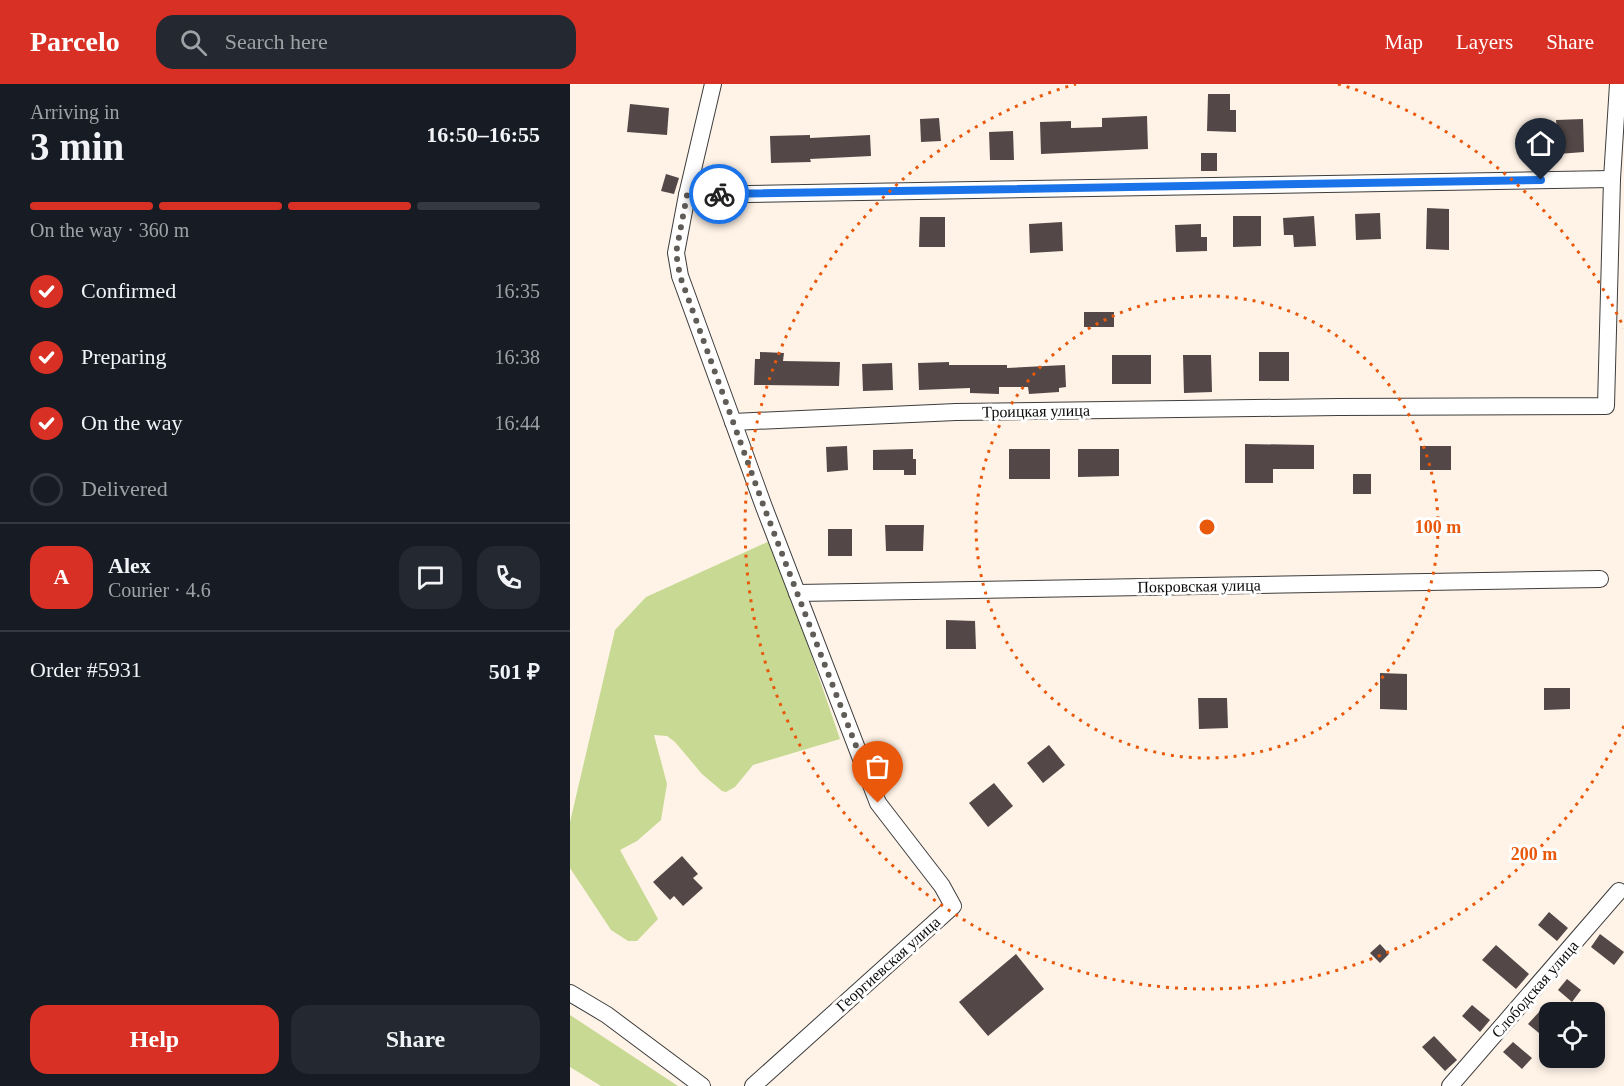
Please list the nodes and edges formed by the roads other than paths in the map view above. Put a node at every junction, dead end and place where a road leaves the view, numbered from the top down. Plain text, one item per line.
1 (713, 84) edge
2 (1618, 84) edge
3 (1612, 179) junction
4 (687, 195) junction
5 (734, 422) junction
6 (1600, 579) dead end
7 (797, 593) junction
8 (1619, 891) dead end
9 (570, 993) edge
10 (702, 1086) edge
11 (753, 1086) edge
12 (1450, 1086) edge

1 - 4 street, Георгиевская улица
2 - 3 street
3 - 4 street
3 - 5 street, Троицкая улица
4 - 5 street, Георгиевская улица
5 - 7 street, Георгиевская улица
6 - 7 street, Покровская улица
7 - 11 street, Георгиевская улица
8 - 12 street, Слободская улица
9 - 10 street

